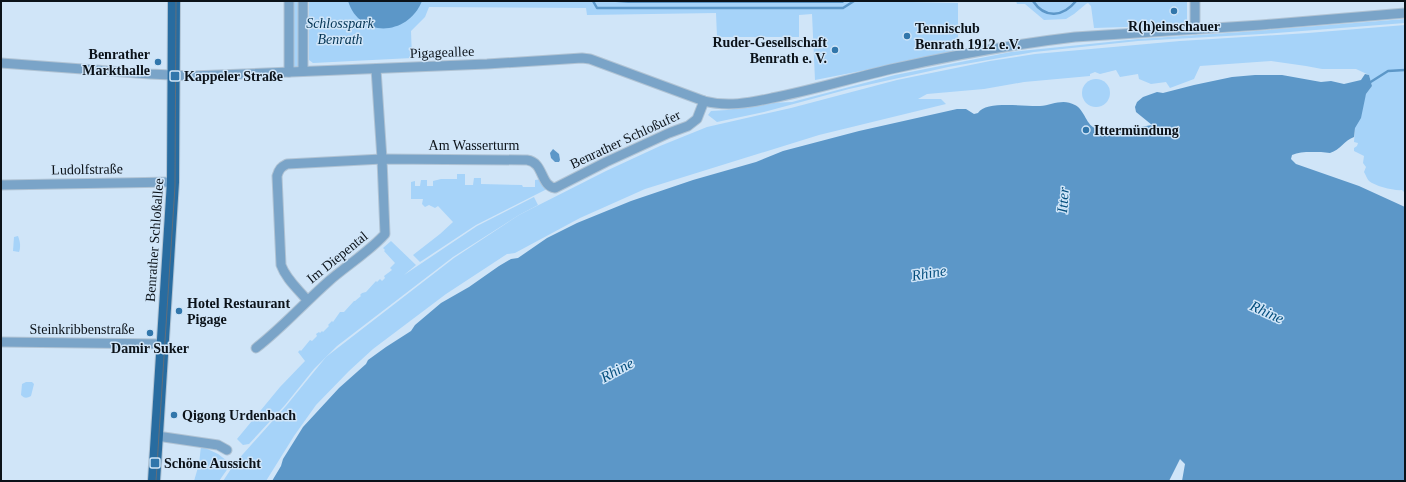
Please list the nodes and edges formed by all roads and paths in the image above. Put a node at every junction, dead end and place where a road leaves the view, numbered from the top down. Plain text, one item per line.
1 (174, 1) edge
2 (289, 1) edge
3 (303, 1) edge
4 (1195, 1) edge
5 (1405, 13) edge
6 (1195, 29) junction
7 (1, 63) edge
8 (376, 69) junction
9 (303, 71) junction
10 (289, 72) junction
11 (174, 75) junction
12 (704, 101) junction
13 (382, 159) junction
14 (173, 182) junction
15 (1, 185) edge
16 (552, 188) joint
17 (307, 300) junction
18 (1, 342) edge
19 (163, 344) junction
20 (256, 348) dead end
21 (157, 436) junction
22 (228, 450) dead end
23 (154, 481) edge

1 - 11 main road, Benrather Schloßallee
2 - 10 street
3 - 9 street
4 - 6 street
5 - 6 street
6 - 12 street
7 - 11 street
8 - 9 street, Pigageallee
8 - 12 street, Pigageallee
8 - 13 street, Im Diepental
9 - 10 street, Pigageallee
10 - 11 street, Pigageallee
11 - 14 main road, Benrather Schloßallee
12 - 16 street, Benrather Schloßufer
13 - 16 street, Am Wasserturm
13 - 17 street, Im Diepental
13 - 17 street
14 - 15 street, Ludolfstraße
14 - 19 main road, Benrather Schloßallee
17 - 20 street, Im Diepental
18 - 19 street, Steinkribbenstraße
19 - 21 main road, Benrather Schloßallee
21 - 22 street
21 - 23 main road, Benrather Schloßallee

